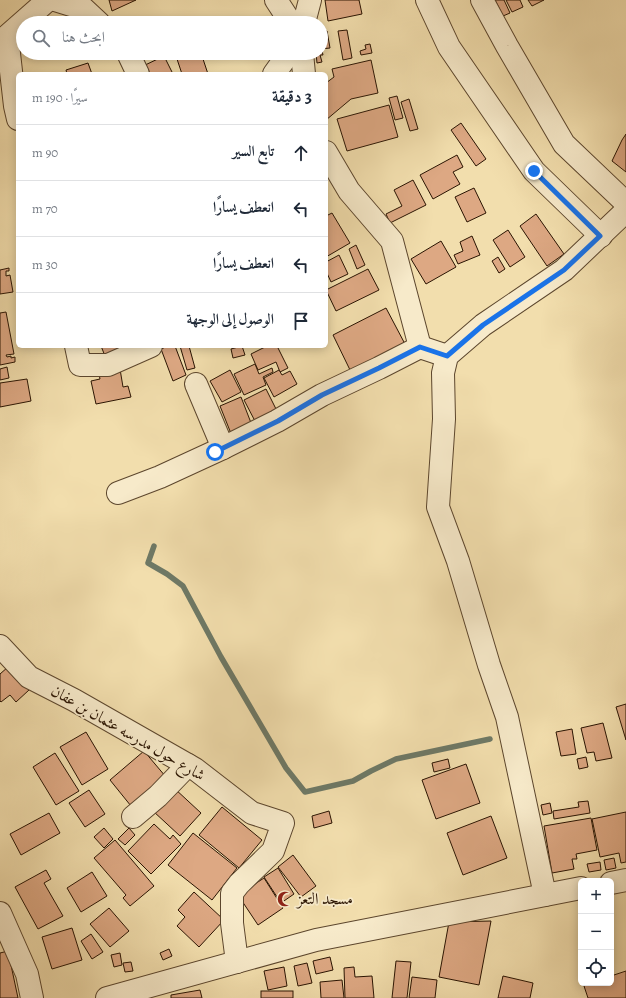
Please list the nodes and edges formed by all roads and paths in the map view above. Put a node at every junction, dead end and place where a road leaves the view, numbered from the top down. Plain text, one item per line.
1 (48, 0) edge
2 (55, 0) edge
3 (276, 0) edge
4 (310, 0) edge
5 (427, 0) edge
6 (482, 0) edge
7 (30, 16) edge
8 (92, 16) edge
9 (286, 16) edge
10 (306, 16) edge
11 (16, 28) edge
12 (131, 60) edge
13 (284, 60) edge
14 (303, 60) edge
15 (137, 72) edge
16 (275, 72) edge
17 (304, 72) edge
18 (16, 110) edge
19 (329, 168) edge
20 (626, 203) edge
21 (626, 211) edge
22 (600, 236) junction
23 (420, 347) junction
24 (76, 348) edge
25 (146, 348) edge
26 (447, 356) junction
27 (196, 384) dead end
28 (223, 448) junction
29 (118, 492) dead end
30 (0, 646) edge
31 (188, 765) junction
32 (133, 817) dead end
33 (626, 880) edge
34 (614, 882) edge
35 (578, 889) edge
36 (545, 896) junction
37 (0, 913) edge
38 (238, 962) junction
39 (32, 998) edge
40 (107, 998) edge

1 - 7 street
2 - 8 street
3 - 9 street
4 - 10 street
5 - 22 street
6 - 20 street
11 - 18 street
12 - 15 street
13 - 16 street
14 - 17 street
19 - 23 street
21 - 22 street
22 - 26 street
23 - 26 street
23 - 28 street
24 - 25 street
26 - 36 street
27 - 28 street
28 - 29 street
30 - 31 street, شارع حول مدرسه عثمان بن عفان
31 - 32 street
31 - 38 street, شارع حول مدرسه عثمان بن عفان
33 - 34 street
35 - 36 street
36 - 38 street
37 - 39 street
38 - 40 street

